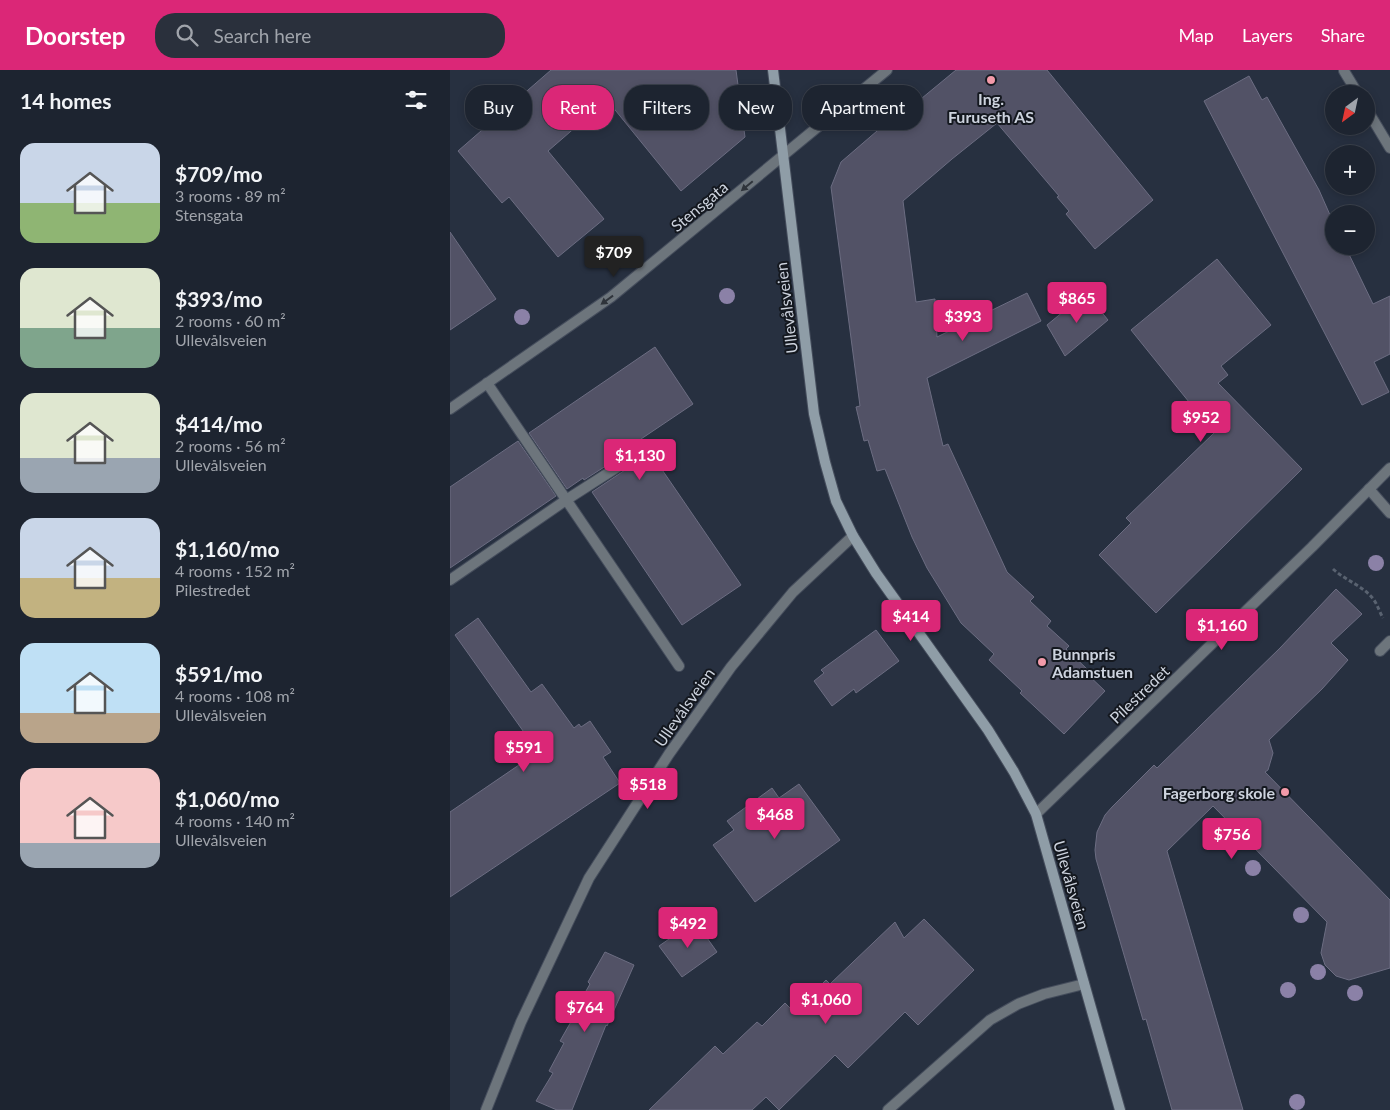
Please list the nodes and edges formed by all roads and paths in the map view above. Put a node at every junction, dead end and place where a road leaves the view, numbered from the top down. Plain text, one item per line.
1 (773, 70) edge
2 (887, 70) edge
3 (1344, 71) edge
4 (1353, 85) edge
5 (1375, 123) edge
6 (1390, 148) edge
7 (784, 154) junction
8 (488, 383) junction
9 (450, 408) edge
10 (630, 459) dead end
11 (1390, 468) edge
12 (1368, 489) junction
13 (566, 500) junction
14 (1390, 514) edge
15 (854, 536) junction
16 (1333, 569) dead end
17 (450, 580) edge
18 (1386, 622) dead end
19 (1390, 641) edge
20 (1380, 651) dead end
21 (679, 666) dead end
22 (1036, 814) junction
23 (1084, 984) junction
24 (486, 1110) edge
25 (888, 1110) edge
26 (1120, 1110) edge

1 - 7 street, Ullevålsveien
2 - 7 street, Stensgata
3 - 4 street
5 - 6 street
7 -> 8 street, Stensgata
7 - 15 street, Ullevålsveien
8 - 9 street, Stensgata
8 - 13 street
10 - 13 street
11 - 12 street, Pilestredet
12 - 14 street
12 - 22 street, Pilestredet
13 - 17 street
13 - 21 street
15 - 22 street, Ullevålsveien
15 - 24 street, Ullevålsveien
16 - 18 path
19 - 20 street
22 - 23 street, Ullevålsveien
23 - 25 street
23 - 26 street, Ullevålsveien

